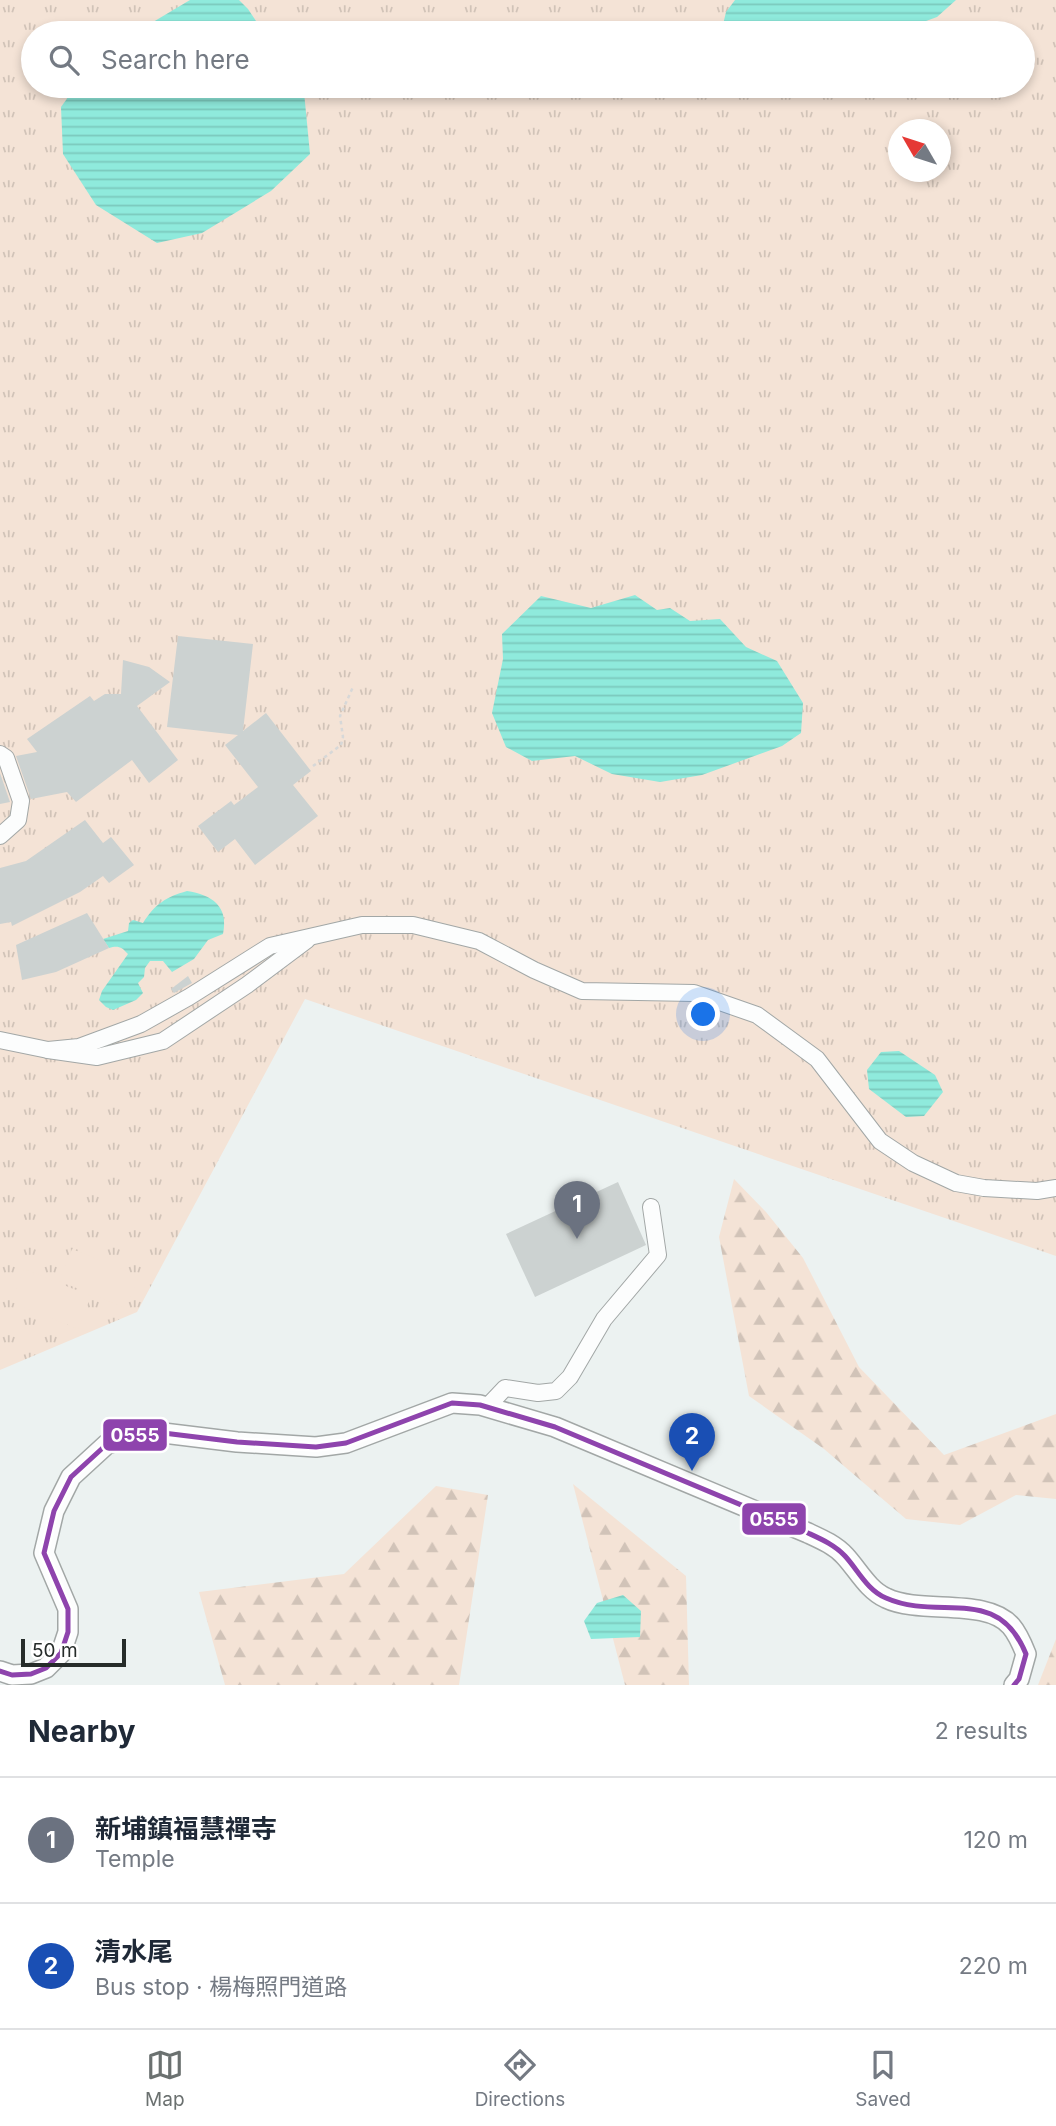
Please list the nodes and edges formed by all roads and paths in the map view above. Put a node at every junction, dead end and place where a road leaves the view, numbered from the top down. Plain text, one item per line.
1 (353, 687) dead end
2 (0, 754) edge
3 (313, 766) dead end
4 (0, 836) edge
5 (314, 935) junction
6 (0, 1040) edge
7 (48, 1050) junction
8 (1056, 1188) edge
9 (652, 1207) dead end
10 (487, 1407) junction
11 (0, 1671) edge
12 (1014, 1685) edge

1 - 3 path
2 - 4 street
5 - 7 street
5 - 7 street
5 - 8 street
6 - 7 street
9 - 10 street
10 - 11 street
10 - 12 street

